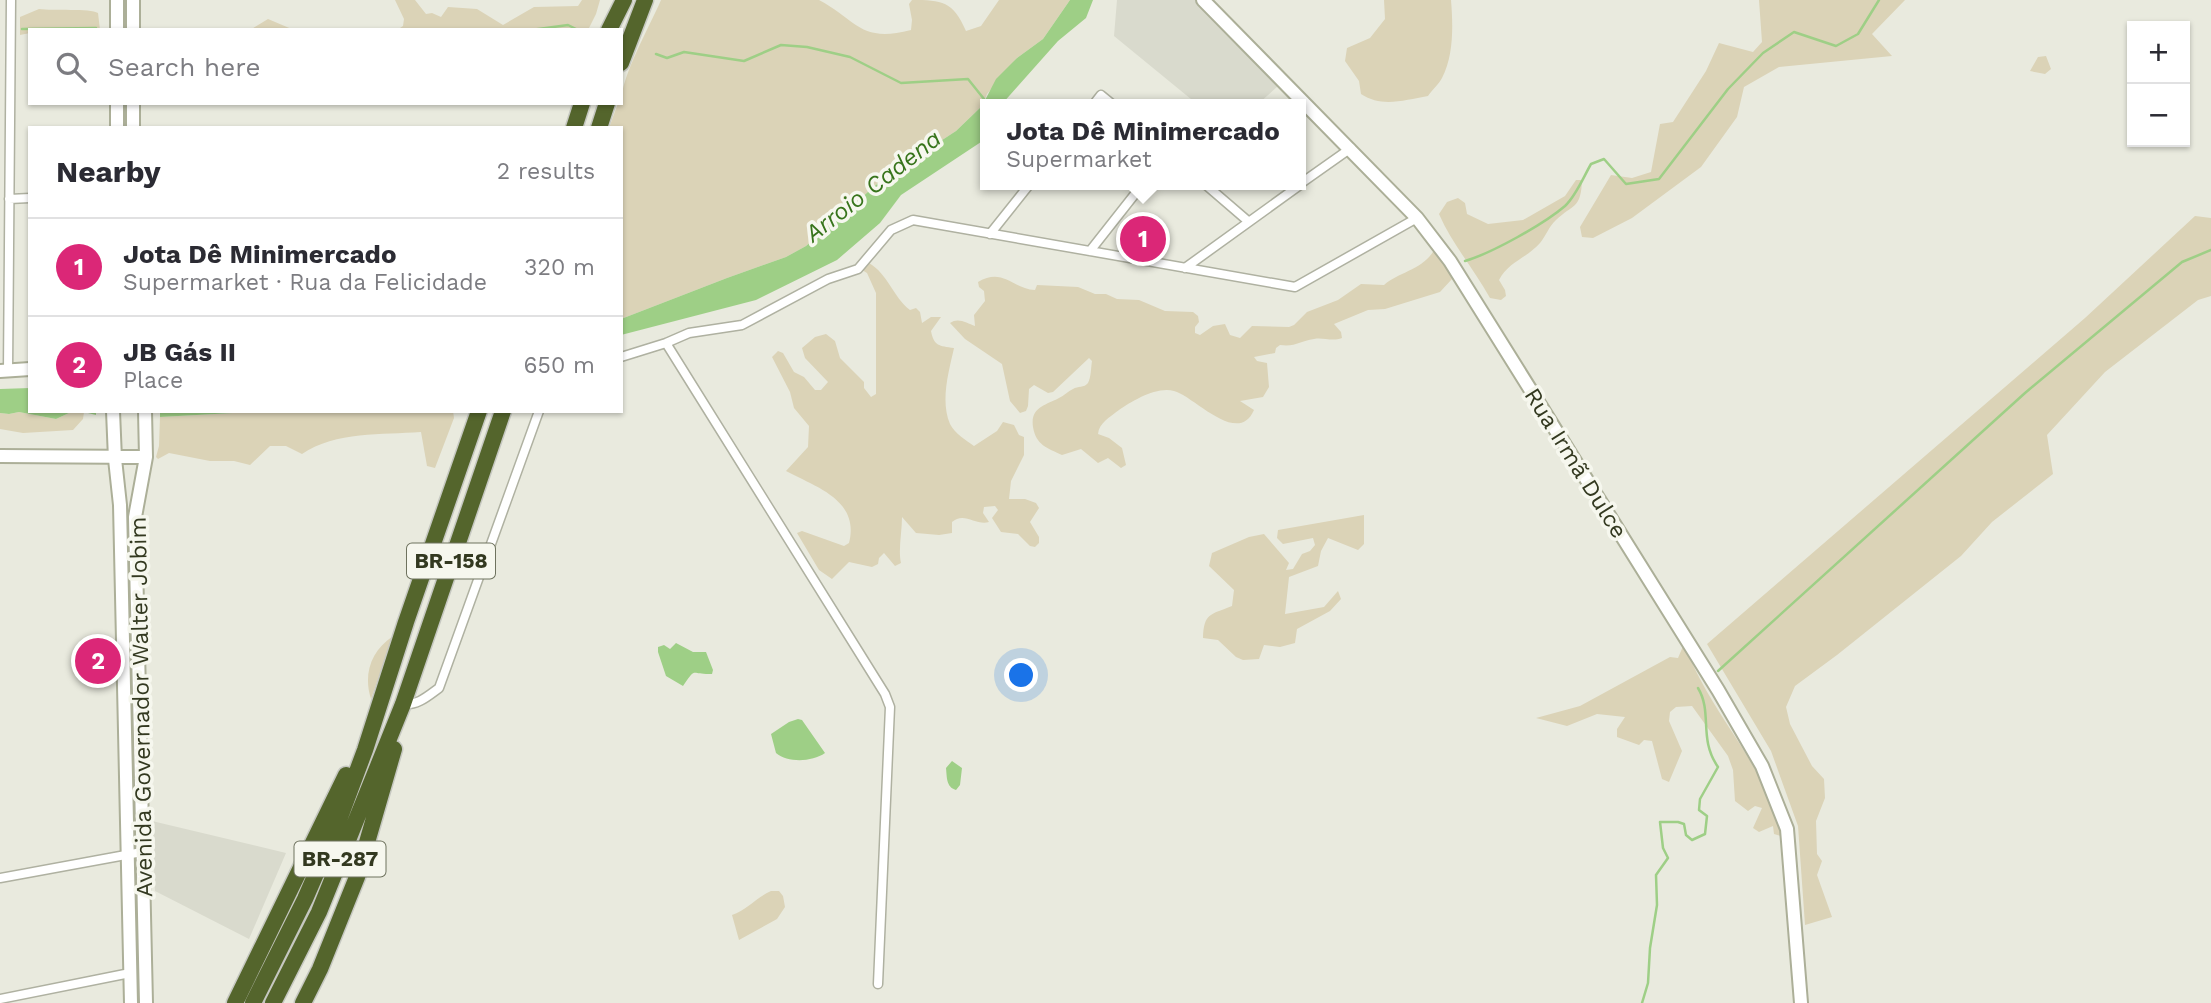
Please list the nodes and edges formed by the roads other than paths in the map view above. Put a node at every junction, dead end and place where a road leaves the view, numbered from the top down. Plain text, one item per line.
1 (10, 0) edge
2 (117, 0) edge
3 (133, 0) edge
4 (614, 0) edge
5 (624, 0) edge
6 (645, 0) edge
7 (1203, 0) edge
8 (117, 28) edge
9 (133, 28) edge
10 (608, 28) edge
11 (609, 28) edge
12 (0, 42) edge
13 (10, 42) junction
14 (623, 58) edge
15 (1302, 99) edge
16 (1306, 103) edge
17 (117, 105) edge
18 (133, 105) edge
19 (581, 105) edge
20 (606, 105) edge
21 (117, 126) edge
22 (133, 126) edge
23 (574, 126) edge
24 (599, 126) edge
25 (1351, 148) junction
26 (1306, 181) edge
27 (1025, 190) edge
28 (1138, 190) edge
29 (1212, 190) edge
30 (1293, 190) edge
31 (28, 198) edge
32 (9, 199) junction
33 (1417, 218) junction
34 (1249, 222) junction
35 (990, 234) junction
36 (1090, 251) junction
37 (1185, 268) junction
38 (666, 343) junction
39 (623, 356) edge
40 (28, 369) edge
41 (4, 371) edge
42 (113, 413) edge
43 (145, 413) edge
44 (479, 413) edge
45 (502, 413) edge
46 (538, 413) edge
47 (0, 456) edge
48 (146, 457) junction
49 (115, 459) junction
50 (401, 708) junction
51 (365, 750) junction
52 (142, 852) junction
53 (127, 854) junction
54 (0, 878) edge
55 (130, 973) junction
56 (878, 984) dead end
57 (0, 999) edge
58 (131, 1003) edge
59 (146, 1003) edge
60 (235, 1003) edge
61 (253, 1003) edge
62 (273, 1003) edge
63 (303, 1003) edge
64 (1801, 1003) edge

1 - 13 street
2 - 8 main road
3 - 9 main road
4 - 10 highway
5 - 11 highway
6 - 14 highway
7 - 15 main road, Rua Irmã Dulce
12 - 13 street
13 - 32 street
16 - 25 main road, Rua Irmã Dulce
17 - 21 main road
18 - 22 main road
19 - 23 highway
20 - 24 highway
25 - 26 street
25 - 33 main road, Rua Irmã Dulce
27 - 35 street
28 - 36 street
29 - 34 street
30 - 34 street
31 - 32 street
32 - 41 street
33 - 37 street
33 - 64 main road, Rua Irmã Dulce
34 - 37 street
35 - 36 street
35 - 38 street
36 - 37 street
38 - 39 street
38 - 56 street
40 - 41 main road
42 - 49 main road, Avenida Governador Walter Jobim
43 - 48 main road, Avenida Governador Walter Jobim
44 - 51 highway, BR-158
45 - 50 highway, BR-158
46 - 50 street
47 - 49 main road
48 - 49 main road
48 - 52 main road, Avenida Governador Walter Jobim
49 - 53 main road, Avenida Governador Walter Jobim
50 - 62 highway, BR-287
50 - 63 highway, BR-158
51 - 60 highway, BR-158
51 - 61 highway, BR-287
52 - 53 street
52 - 59 main road, Avenida Governador Walter Jobim
53 - 54 street
53 - 55 main road, Avenida Governador Walter Jobim
55 - 57 street
55 - 58 main road, Avenida Governador Walter Jobim

